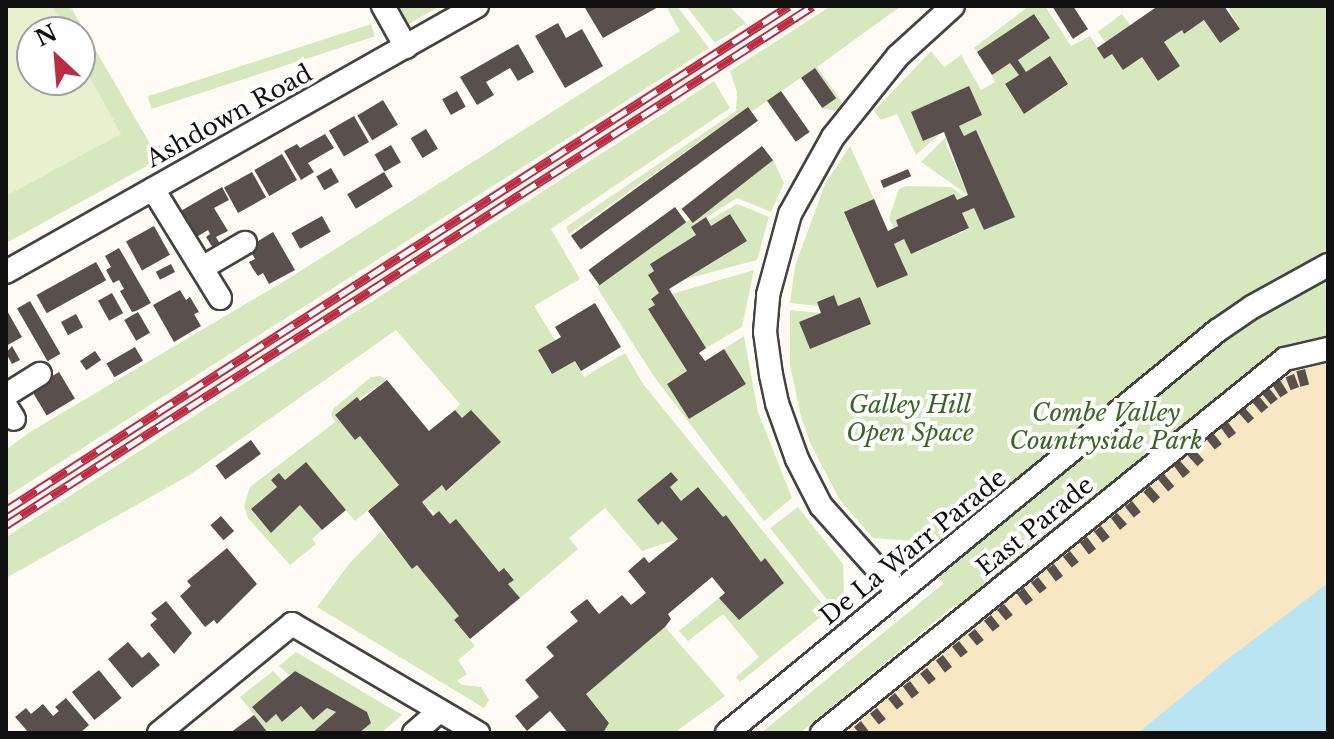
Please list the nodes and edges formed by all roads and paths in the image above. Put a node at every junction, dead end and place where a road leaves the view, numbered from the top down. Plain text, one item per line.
1 (383, 6) edge
2 (477, 6) edge
3 (953, 6) edge
4 (406, 47) junction
5 (153, 189) junction
6 (245, 243) dead end
7 (1328, 265) edge
8 (202, 268) junction
9 (6, 272) edge
10 (220, 298) dead end
11 (1328, 349) edge
12 (40, 374) dead end
13 (6, 395) edge
14 (898, 592) junction
15 (439, 711) junction
16 (159, 733) edge
17 (414, 733) edge
18 (478, 733) edge
19 (727, 733) edge
20 (822, 733) edge

1 - 4 street
2 - 4 street, Ashdown Road
3 - 14 street
4 - 5 street, Ashdown Road
5 - 8 street
5 - 9 street, Ashdown Road
6 - 8 street
7 - 14 street, De La Warr Parade
8 - 10 street
11 - 20 street, East Parade
12 - 13 street
14 - 19 street, De La Warr Parade
15 - 16 street
15 - 17 street
15 - 18 street

